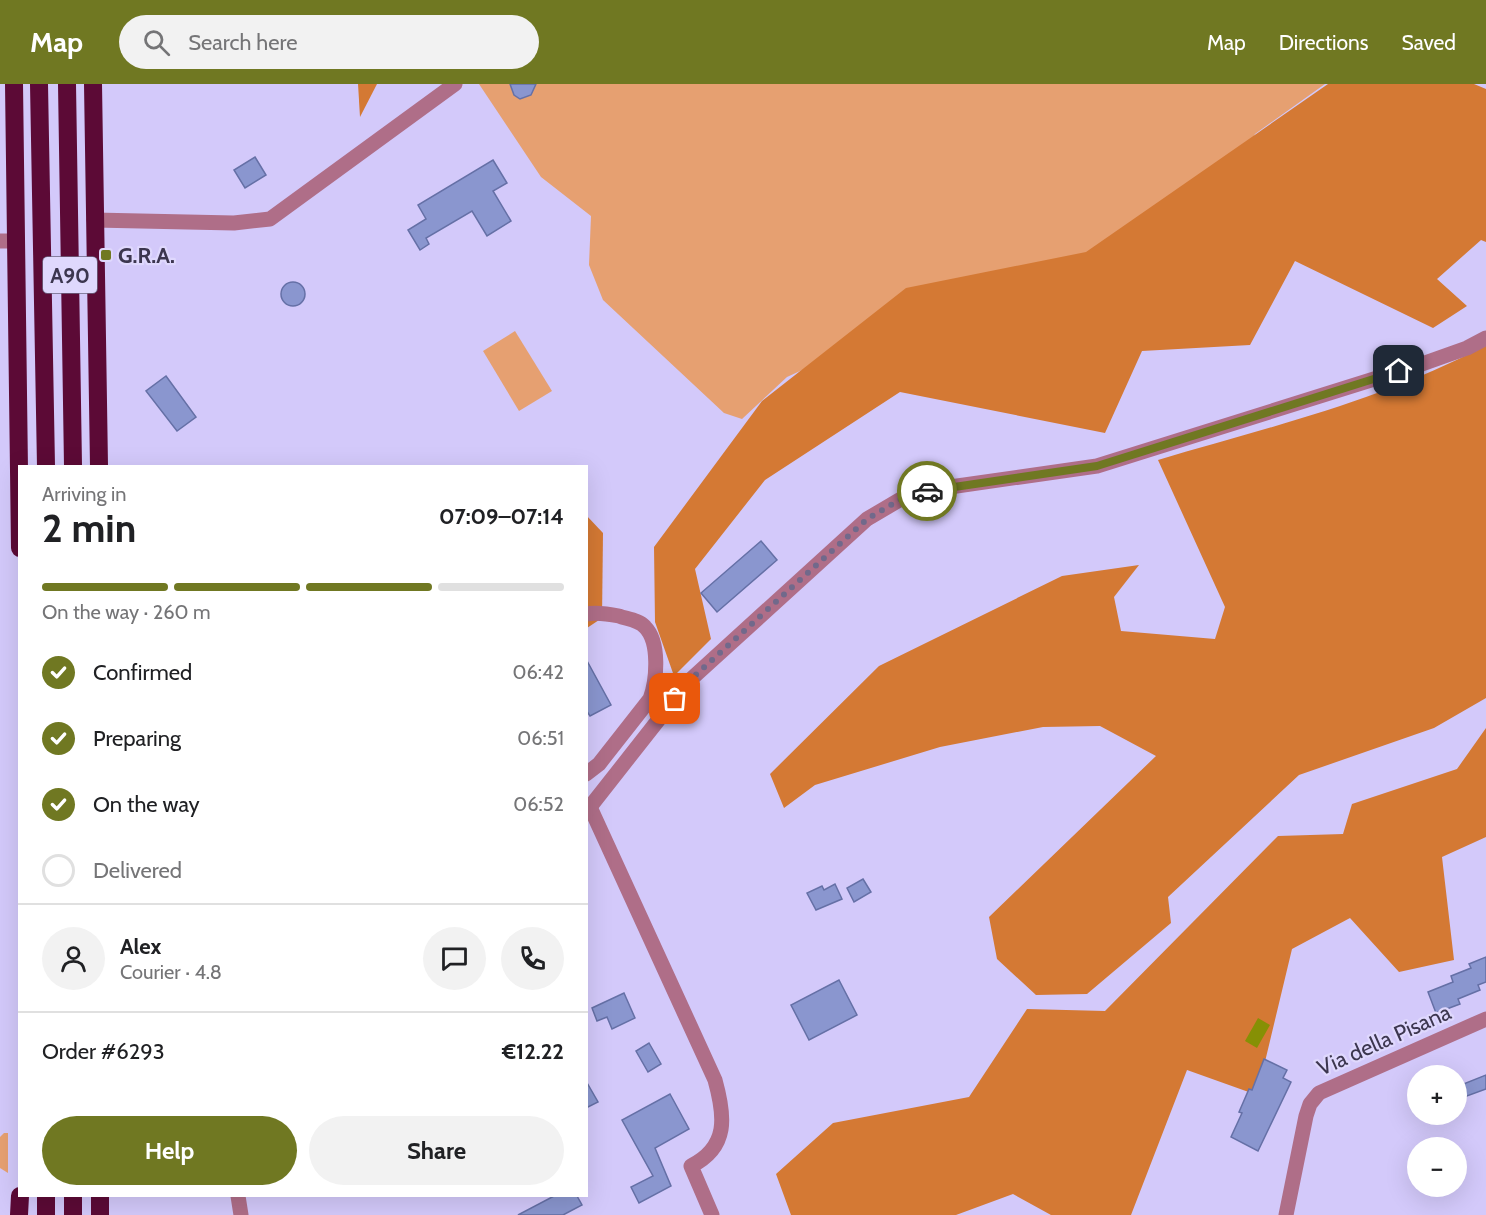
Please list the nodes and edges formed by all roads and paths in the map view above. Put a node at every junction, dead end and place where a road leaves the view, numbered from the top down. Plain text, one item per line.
1 (14, 84) edge
2 (39, 84) edge
3 (67, 84) edge
4 (93, 84) edge
5 (454, 84) edge
6 (94, 220) junction
7 (8, 241) edge
8 (1486, 338) edge
9 (46, 465) edge
10 (73, 465) edge
11 (99, 465) edge
12 (18, 497) edge
13 (588, 614) edge
14 (588, 772) edge
15 (588, 810) edge
16 (1486, 1019) edge
17 (20, 1197) edge
18 (46, 1197) edge
19 (73, 1197) edge
20 (100, 1197) edge
21 (238, 1197) edge
22 (19, 1215) edge
23 (46, 1215) edge
24 (73, 1215) edge
25 (100, 1215) edge
26 (241, 1215) edge
27 (712, 1215) edge
28 (1286, 1215) edge

1 - 7 highway
2 - 9 highway, A90
3 - 10 highway, A90
4 - 6 highway
5 - 6 street
6 - 11 highway
7 - 12 highway
8 - 15 street
13 - 14 street
15 - 27 street
16 - 28 street, Via della Pisana
17 - 22 highway
18 - 23 highway
19 - 24 highway
20 - 25 highway
21 - 26 street

